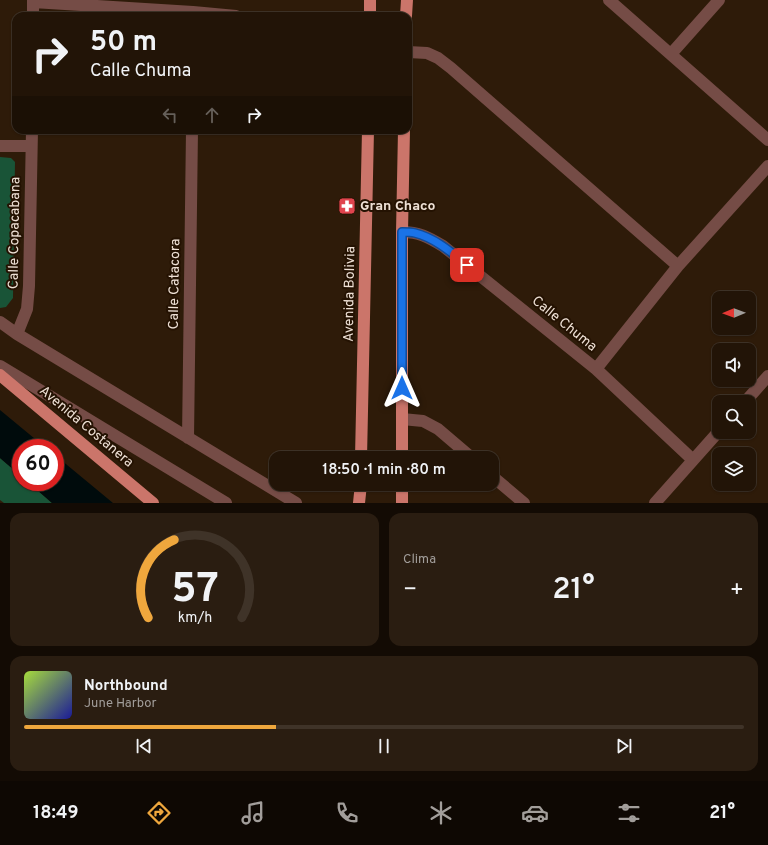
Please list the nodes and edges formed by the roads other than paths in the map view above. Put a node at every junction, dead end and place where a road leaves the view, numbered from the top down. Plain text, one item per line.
1 (370, 0) edge
2 (407, 0) edge
3 (609, 0) edge
4 (719, 0) edge
5 (33, 1) edge
6 (193, 9) edge
7 (33, 12) edge
8 (211, 12) edge
9 (370, 12) edge
10 (406, 12) edge
11 (412, 52) edge
12 (671, 54) junction
13 (32, 134) edge
14 (192, 134) edge
15 (368, 134) edge
16 (404, 134) edge
17 (768, 140) edge
18 (0, 146) edge
19 (32, 146) junction
20 (768, 166) edge
21 (402, 232) junction
22 (678, 266) junction
23 (0, 322) edge
24 (18, 334) junction
25 (0, 366) edge
26 (596, 369) junction
27 (0, 375) edge
28 (768, 376) edge
29 (751, 395) edge
30 (402, 419) junction
31 (188, 438) junction
32 (712, 439) edge
33 (362, 451) edge
34 (402, 451) edge
35 (464, 451) edge
36 (693, 460) junction
37 (499, 482) edge
38 (360, 491) edge
39 (402, 491) edge
40 (153, 503) edge
41 (226, 503) edge
42 (296, 503) edge
43 (359, 503) edge
44 (402, 503) edge
45 (524, 503) edge
46 (655, 503) edge

1 - 9 main road
2 - 10 main road
3 - 12 street
4 - 12 street
5 - 6 street
5 - 7 street
6 - 8 street
11 - 22 street
12 - 17 street
13 - 19 street, Calle Copacabana
14 - 31 street, Calle Catacora
15 - 33 main road, Avenida Bolivia
16 - 21 main road
18 - 19 street
19 - 24 street, Calle Copacabana
20 - 22 street
21 - 26 street, Calle Chuma
21 - 30 main road
22 - 26 street
23 - 24 street
24 - 31 street
25 - 41 street
26 - 36 street, Calle Chuma
27 - 40 main road, Avenida Costanera
28 - 29 street
30 - 34 main road
30 - 35 street
31 - 42 street
32 - 36 street
36 - 46 street
37 - 45 street
38 - 43 main road
39 - 44 main road

